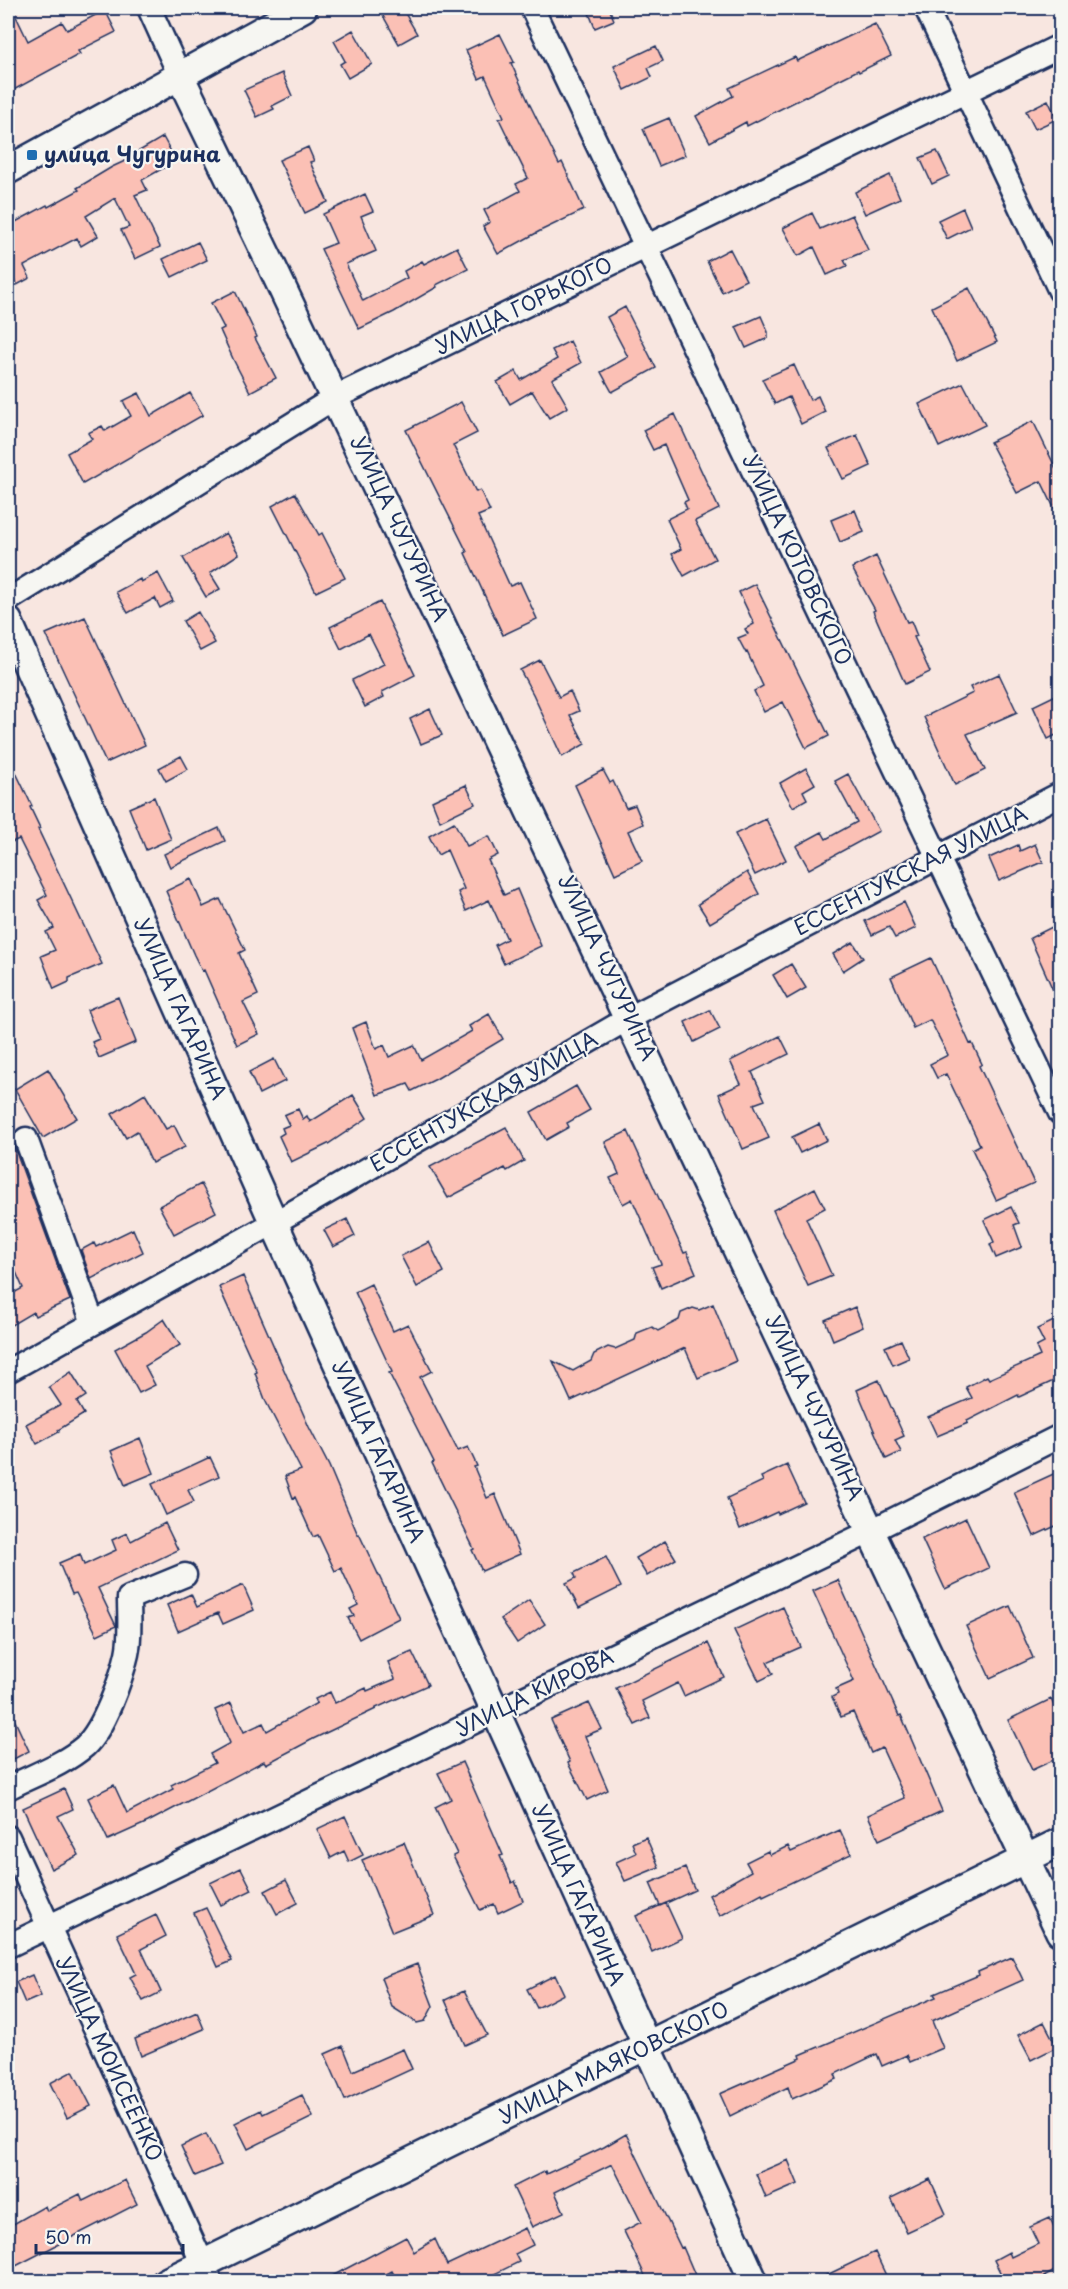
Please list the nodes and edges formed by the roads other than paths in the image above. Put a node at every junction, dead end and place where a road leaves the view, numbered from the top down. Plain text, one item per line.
1 (149, 8) edge
2 (303, 8) edge
3 (532, 8) edge
4 (926, 8) edge
5 (1060, 46) edge
6 (179, 74) junction
7 (966, 92) junction
8 (8, 170) edge
9 (648, 246) junction
10 (1060, 291) edge
11 (336, 397) junction
12 (8, 600) edge
13 (8, 621) edge
14 (1060, 794) edge
15 (939, 857) junction
16 (631, 1017) junction
17 (1060, 1113) edge
18 (26, 1139) dead end
19 (274, 1223) junction
20 (93, 1323) junction
21 (8, 1371) edge
22 (1060, 1436) edge
23 (872, 1531) junction
24 (185, 1575) dead end
25 (495, 1712) junction
26 (8, 1788) edge
27 (8, 1837) edge
28 (1060, 1842) edge
29 (1026, 1858) junction
30 (48, 1926) junction
31 (1060, 1932) edge
32 (8, 1946) edge
33 (647, 2047) junction
34 (207, 2272) edge
35 (166, 2282) edge
36 (754, 2282) edge

1 - 6 street, УЛИЦА ЧУГУРИНА
2 - 6 street
3 - 9 street, УЛИЦА КОТОВСКОГО
4 - 7 street
5 - 7 street, УЛИЦА ГОРЬКОГО
6 - 8 street
6 - 11 street, УЛИЦА ЧУГУРИНА
7 - 9 street, УЛИЦА ГОРЬКОГО
7 - 10 street
9 - 11 street, УЛИЦА ГОРЬКОГО
9 - 15 street, УЛИЦА КОТОВСКОГО
11 - 12 street, УЛИЦА ГОРЬКОГО
11 - 16 street, УЛИЦА ЧУГУРИНА
13 - 19 street, УЛИЦА ГАГАРИНА
14 - 15 street, ЕССЕНТУКСКАЯ УЛИЦА
15 - 16 street, ЕССЕНТУКСКАЯ УЛИЦА
15 - 17 street, УЛИЦА КОТОВСКОГО
16 - 19 street, ЕССЕНТУКСКАЯ УЛИЦА
16 - 23 street, УЛИЦА ЧУГУРИНА
18 - 20 street
19 - 20 street, ЕССЕНТУКСКАЯ УЛИЦА
19 - 25 street, УЛИЦА ГАГАРИНА
20 - 21 street, ЕССЕНТУКСКАЯ УЛИЦА
22 - 23 street, УЛИЦА КИРОВА
23 - 25 street, УЛИЦА КИРОВА
23 - 29 street, УЛИЦА ЧУГУРИНА
24 - 26 street
25 - 30 street, УЛИЦА КИРОВА
25 - 33 street, УЛИЦА ГАГАРИНА
27 - 30 street, УЛИЦА МОИСЕЕНКО
28 - 29 street, УЛИЦА МАЯКОВСКОГО
29 - 31 street, УЛИЦА ЧУГУРИНА
29 - 33 street, УЛИЦА МАЯКОВСКОГО
30 - 32 street, УЛИЦА КИРОВА
30 - 34 street, УЛИЦА МОИСЕЕНКО
33 - 34 street, УЛИЦА МАЯКОВСКОГО
33 - 36 street, УЛИЦА ГАГАРИНА
34 - 35 street, УЛИЦА МАЯКОВСКОГО

